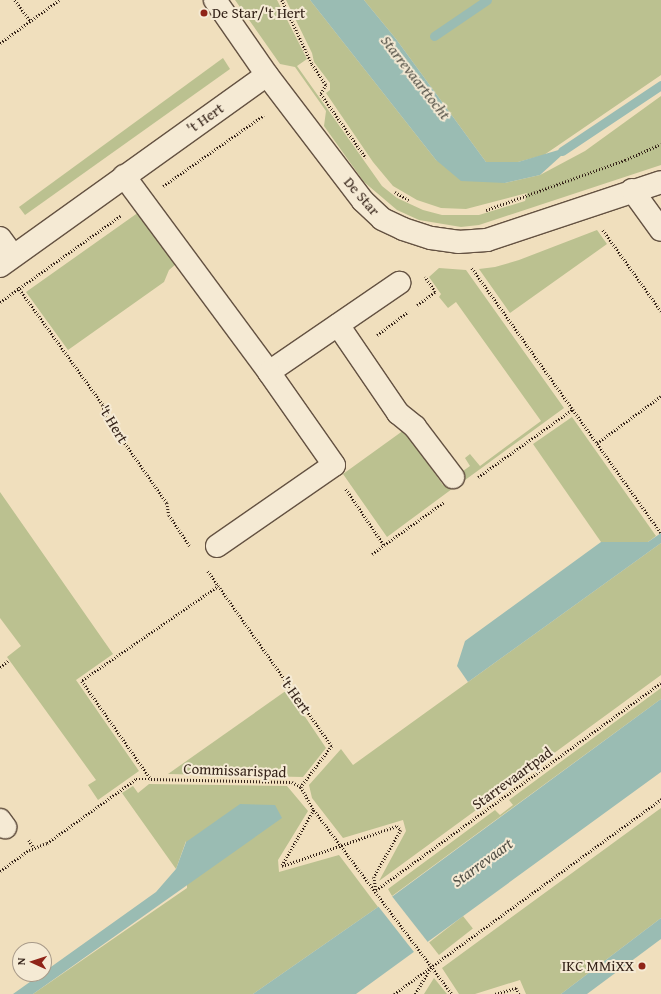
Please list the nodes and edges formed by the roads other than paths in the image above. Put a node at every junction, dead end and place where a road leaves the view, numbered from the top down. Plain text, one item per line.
1 (215, 0) edge
2 (267, 75) junction
3 (124, 176) junction
4 (661, 182) edge
5 (632, 190) junction
6 (661, 230) edge
7 (0, 238) edge
8 (5, 262) edge
9 (399, 283) dead end
10 (338, 325) junction
11 (268, 372) junction
12 (453, 477) dead end
13 (217, 546) dead end

1 - 2 street, De Star
2 - 3 street, 't Hert
2 - 5 street, De Star
3 - 8 street, 't Hert
3 - 11 street
4 - 5 street, De Star
5 - 6 street
7 - 8 street
9 - 10 street
10 - 11 street
10 - 12 street
11 - 13 street

